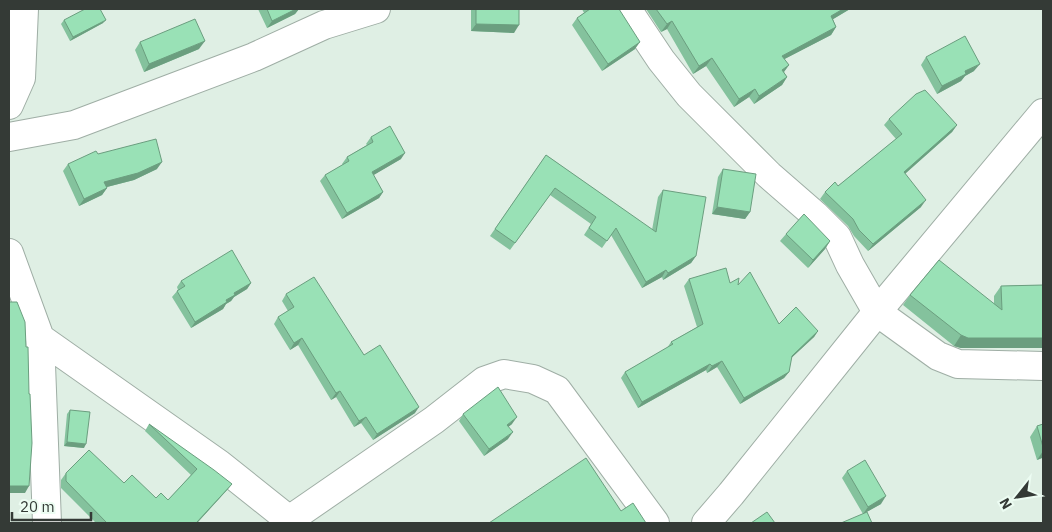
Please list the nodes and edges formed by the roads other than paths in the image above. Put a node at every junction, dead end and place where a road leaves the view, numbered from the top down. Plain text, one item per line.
1 (24, 9) edge
2 (376, 9) edge
3 (627, 9) edge
4 (9, 105) edge
5 (1043, 114) edge
6 (9, 137) edge
7 (9, 253) edge
8 (877, 312) junction
9 (40, 338) junction
10 (1043, 366) edge
11 (291, 522) edge
12 (47, 523) edge
13 (656, 523) edge
14 (706, 523) edge

1 - 4 street
2 - 6 street
3 - 8 street
5 - 8 street
7 - 9 street
8 - 10 street
8 - 14 street
9 - 11 street
9 - 12 street
11 - 13 street

